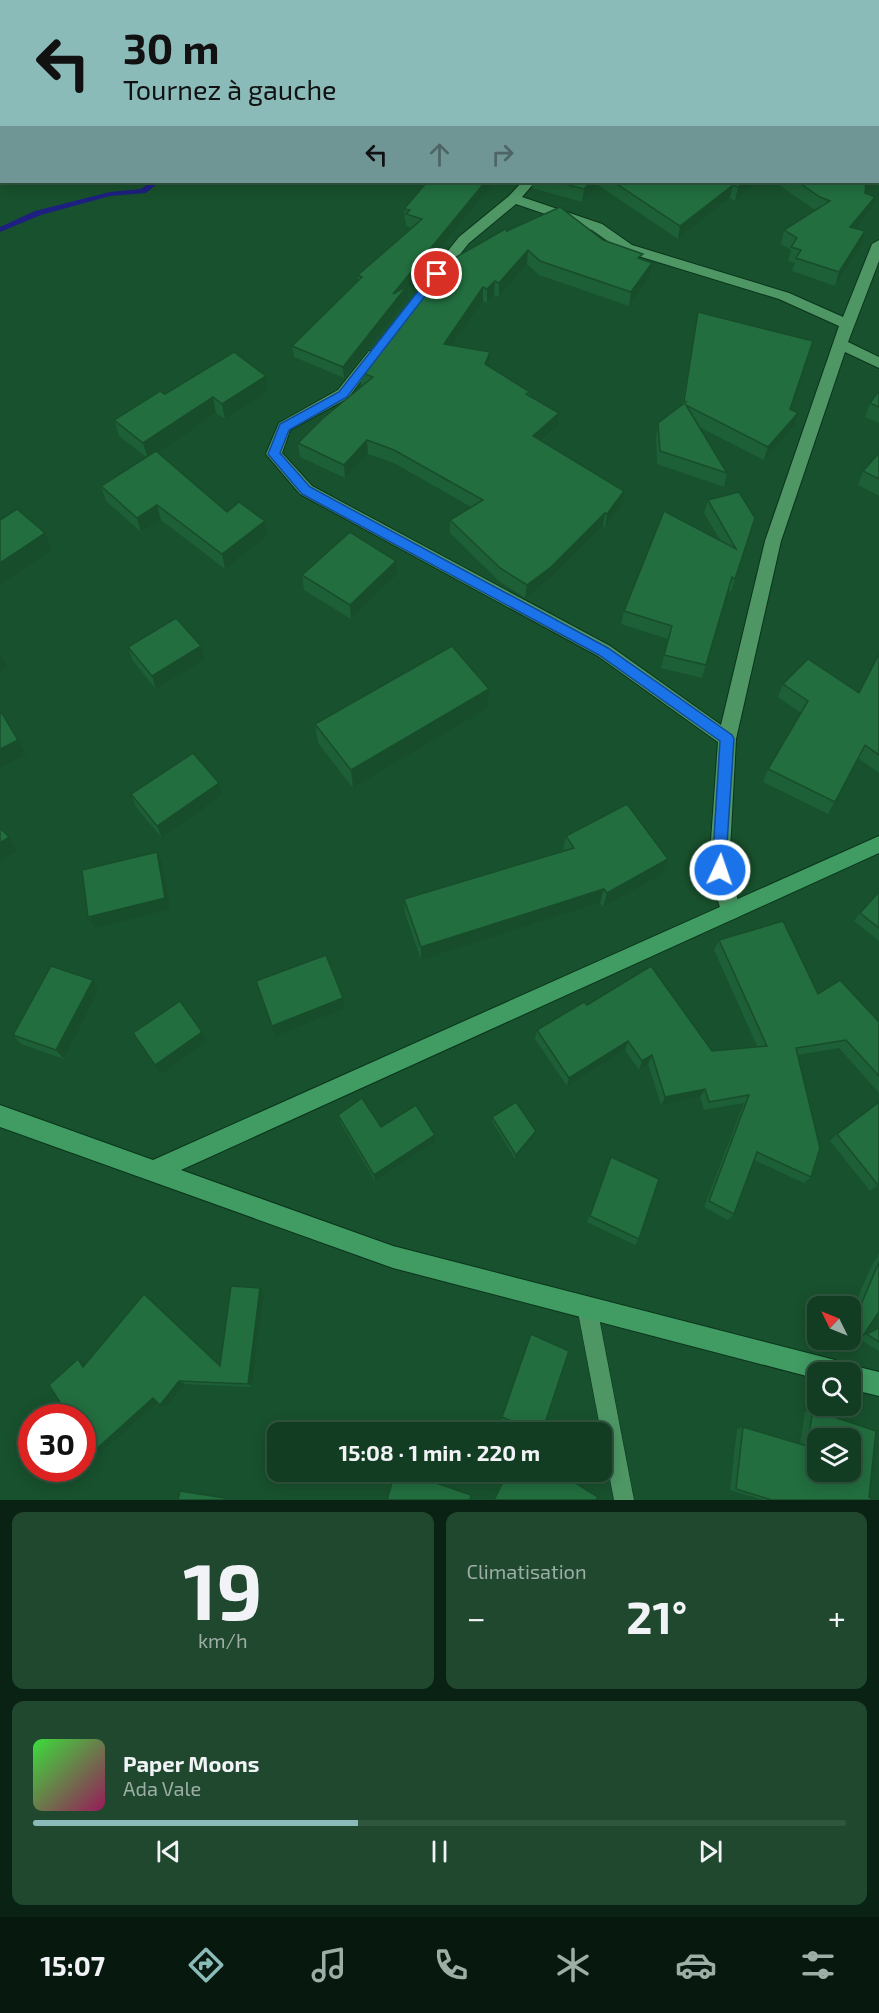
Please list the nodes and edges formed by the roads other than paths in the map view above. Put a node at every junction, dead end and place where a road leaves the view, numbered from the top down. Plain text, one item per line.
1 (528, 183) edge
2 (514, 199) junction
3 (879, 244) edge
4 (421, 294) edge
5 (847, 324) junction
6 (385, 340) edge
7 (840, 344) junction
8 (879, 363) edge
9 (727, 739) junction
10 (879, 844) edge
11 (731, 911) junction
12 (0, 1116) edge
13 (154, 1170) junction
14 (587, 1307) junction
15 (807, 1365) edge
16 (861, 1380) edge
17 (879, 1384) edge
18 (624, 1500) edge

1 - 2 street
2 - 4 street
2 - 5 street
3 - 5 street
5 - 7 street
6 - 9 street
7 - 8 street
7 - 9 street
9 - 11 street
10 - 11 street
11 - 13 street
12 - 13 street
13 - 14 street
14 - 15 street
14 - 18 lane
16 - 17 street

